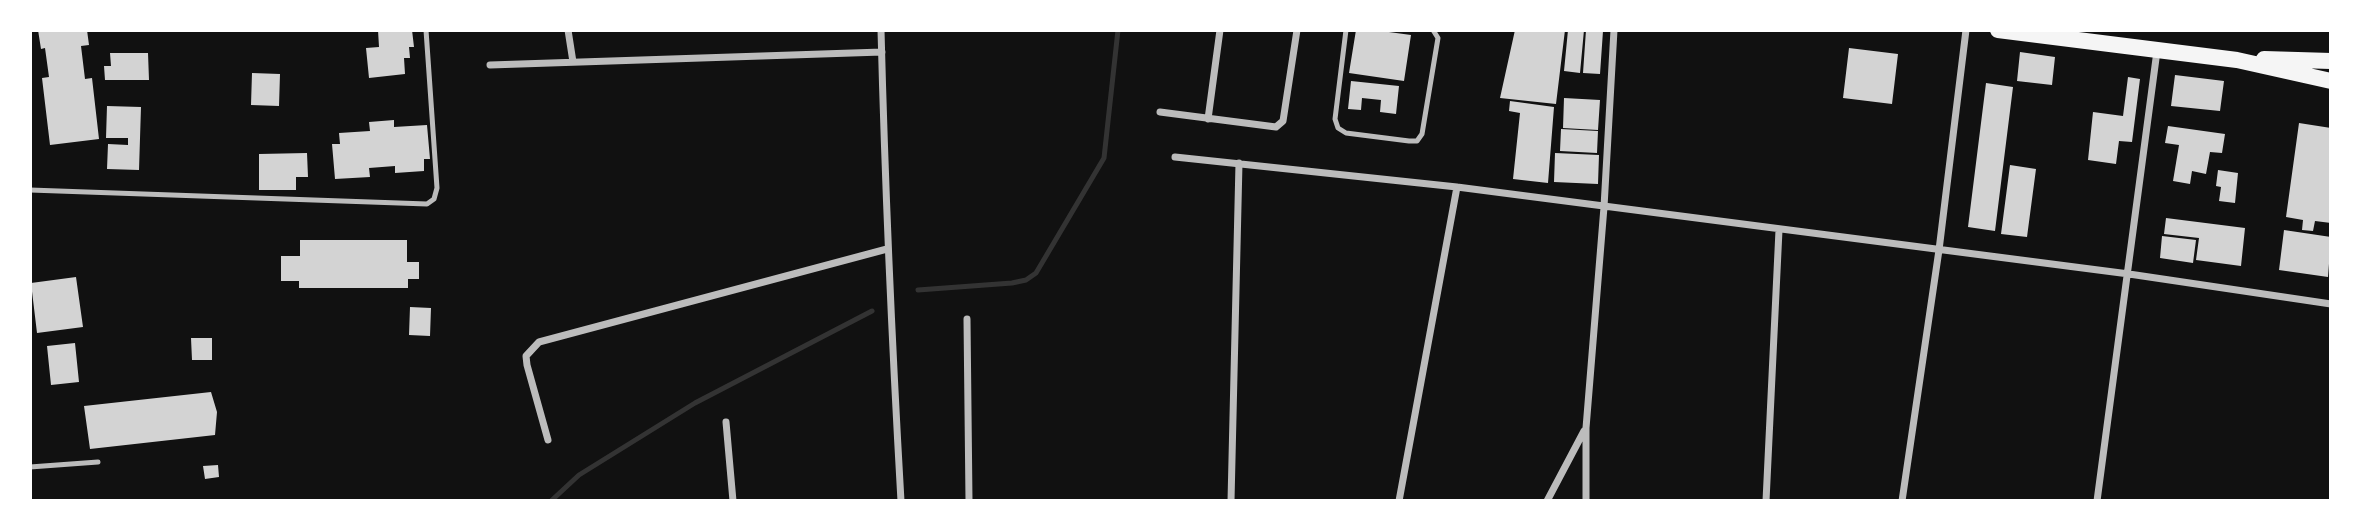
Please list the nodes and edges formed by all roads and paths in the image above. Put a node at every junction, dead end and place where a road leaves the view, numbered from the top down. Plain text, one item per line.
1 (426, 30) edge
2 (568, 30) edge
3 (881, 30) edge
4 (1220, 30) edge
5 (1297, 30) edge
6 (1346, 30) edge
7 (1433, 30) edge
8 (1614, 30) edge
9 (1966, 30) edge
10 (2008, 30) edge
11 (2158, 49) junction
12 (882, 52) junction
13 (2237, 60) junction
14 (2331, 61) edge
15 (573, 62) junction
16 (491, 65) dead end
17 (2331, 81) edge
18 (1160, 112) dead end
19 (1208, 119) junction
20 (1175, 157) dead end
21 (1239, 163) junction
22 (1457, 187) junction
23 (30, 190) edge
24 (1604, 206) junction
25 (1779, 230) junction
26 (887, 249) junction
27 (1939, 250) junction
28 (2129, 274) junction
29 (2331, 304) edge
30 (967, 319) dead end
31 (726, 422) dead end
32 (1586, 428) junction
33 (548, 440) dead end
34 (98, 462) dead end
35 (30, 467) edge
36 (733, 501) edge
37 (901, 501) edge
38 (969, 501) edge
39 (1230, 501) edge
40 (1399, 501) edge
41 (1547, 501) edge
42 (1586, 501) edge
43 (1766, 501) edge
44 (1902, 501) edge
45 (2097, 501) edge

1 - 23 lane
2 - 15 street
3 - 12 street
4 - 19 street
5 - 19 street
6 - 7 lane
8 - 24 street
9 - 27 street
10 - 11 main road
11 - 13 main road
11 - 28 street
12 - 15 street
12 - 26 street
13 - 14 main road
13 - 17 main road
15 - 16 street
18 - 19 street
20 - 21 street
21 - 22 street
21 - 39 street
22 - 24 street
22 - 40 street
24 - 25 street
24 - 32 street
25 - 27 street
25 - 43 street
26 - 33 street
26 - 37 street
27 - 28 street
27 - 44 street
28 - 29 street
28 - 45 street
30 - 38 street
31 - 36 street
32 - 41 street
32 - 42 street
34 - 35 lane

